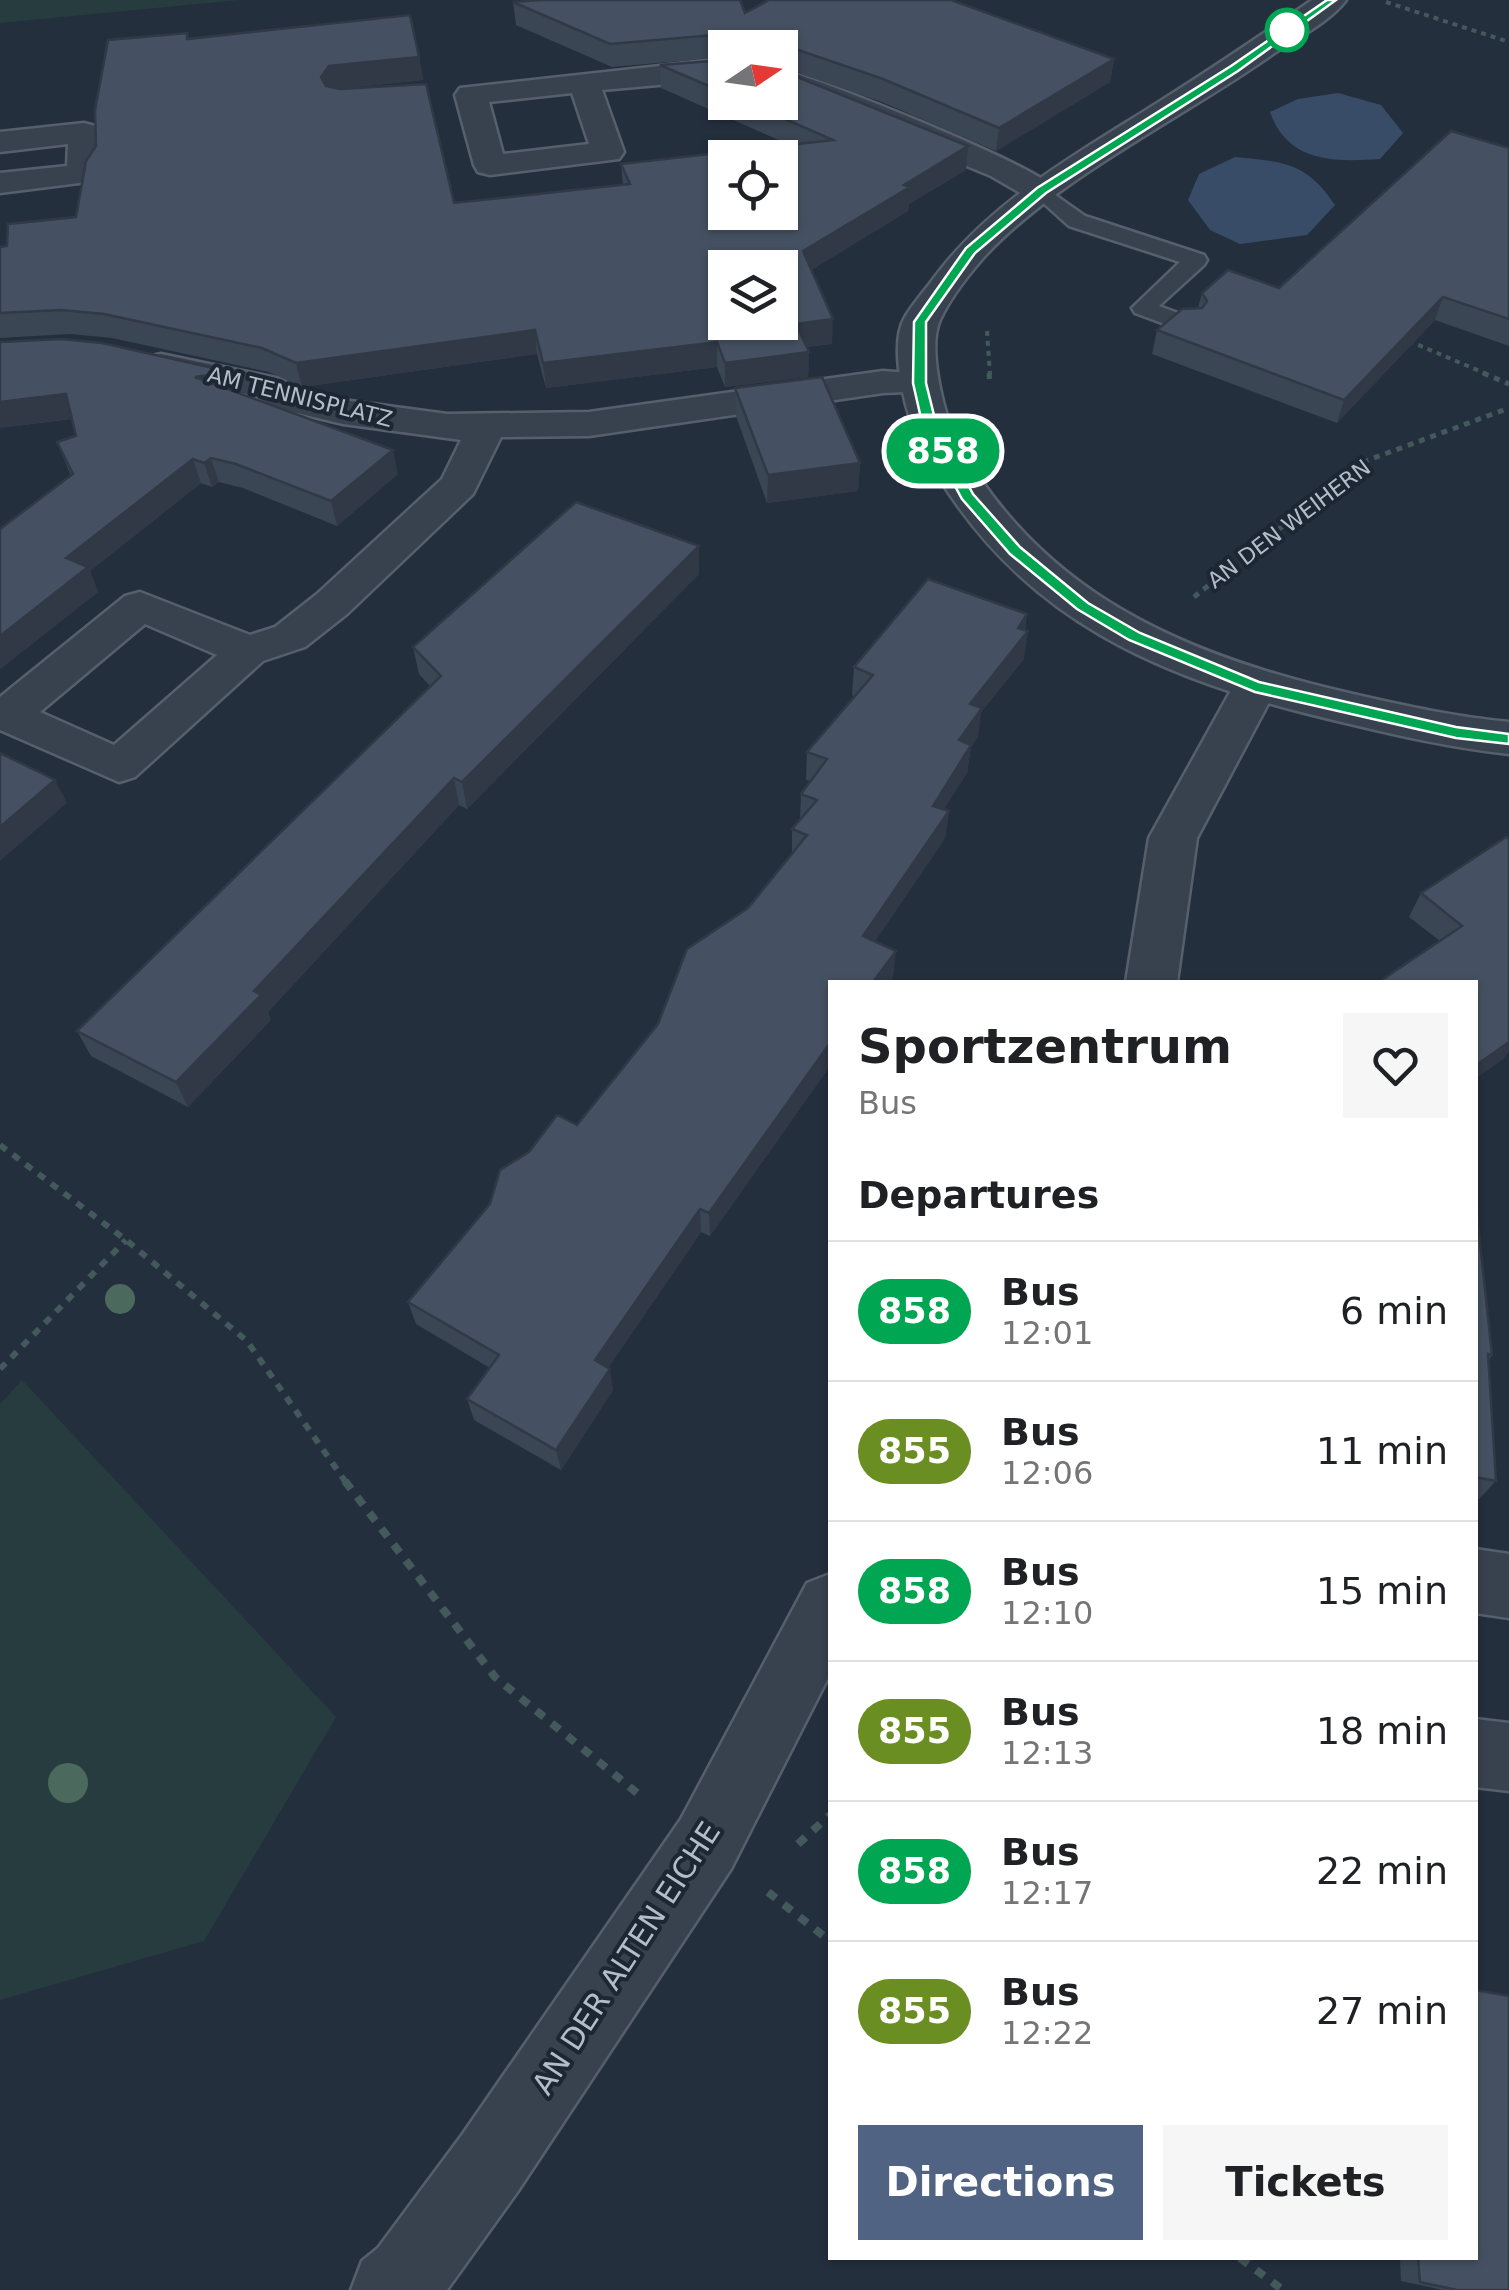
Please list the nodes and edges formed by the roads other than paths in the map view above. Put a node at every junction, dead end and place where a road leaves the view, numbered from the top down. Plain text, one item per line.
1 (1330, 0) edge
2 (708, 72) edge
3 (584, 83) junction
4 (798, 85) edge
5 (0, 142) edge
6 (0, 183) edge
7 (1042, 191) junction
8 (1186, 324) edge
9 (126, 357) edge
10 (920, 383) junction
11 (482, 426) junction
12 (248, 651) junction
13 (1255, 687) junction
14 (1509, 738) edge
15 (1151, 980) edge
16 (1478, 1582) edge
17 (1509, 1586) edge
18 (828, 1610) edge
19 (1478, 1752) edge
20 (1509, 1757) edge
21 (391, 2290) edge

1 - 7 street
2 - 3 street
3 - 3 street
4 - 7 street
5 - 6 street
7 - 8 lane
7 - 10 street
9 - 11 street, AM TENNISPLATZ
10 - 11 street, AM TENNISPLATZ
10 - 13 street
11 - 12 street
12 - 12 street
13 - 14 street
13 - 15 street
16 - 17 street
18 - 21 street, AN DER ALTEN EICHE
19 - 20 street

